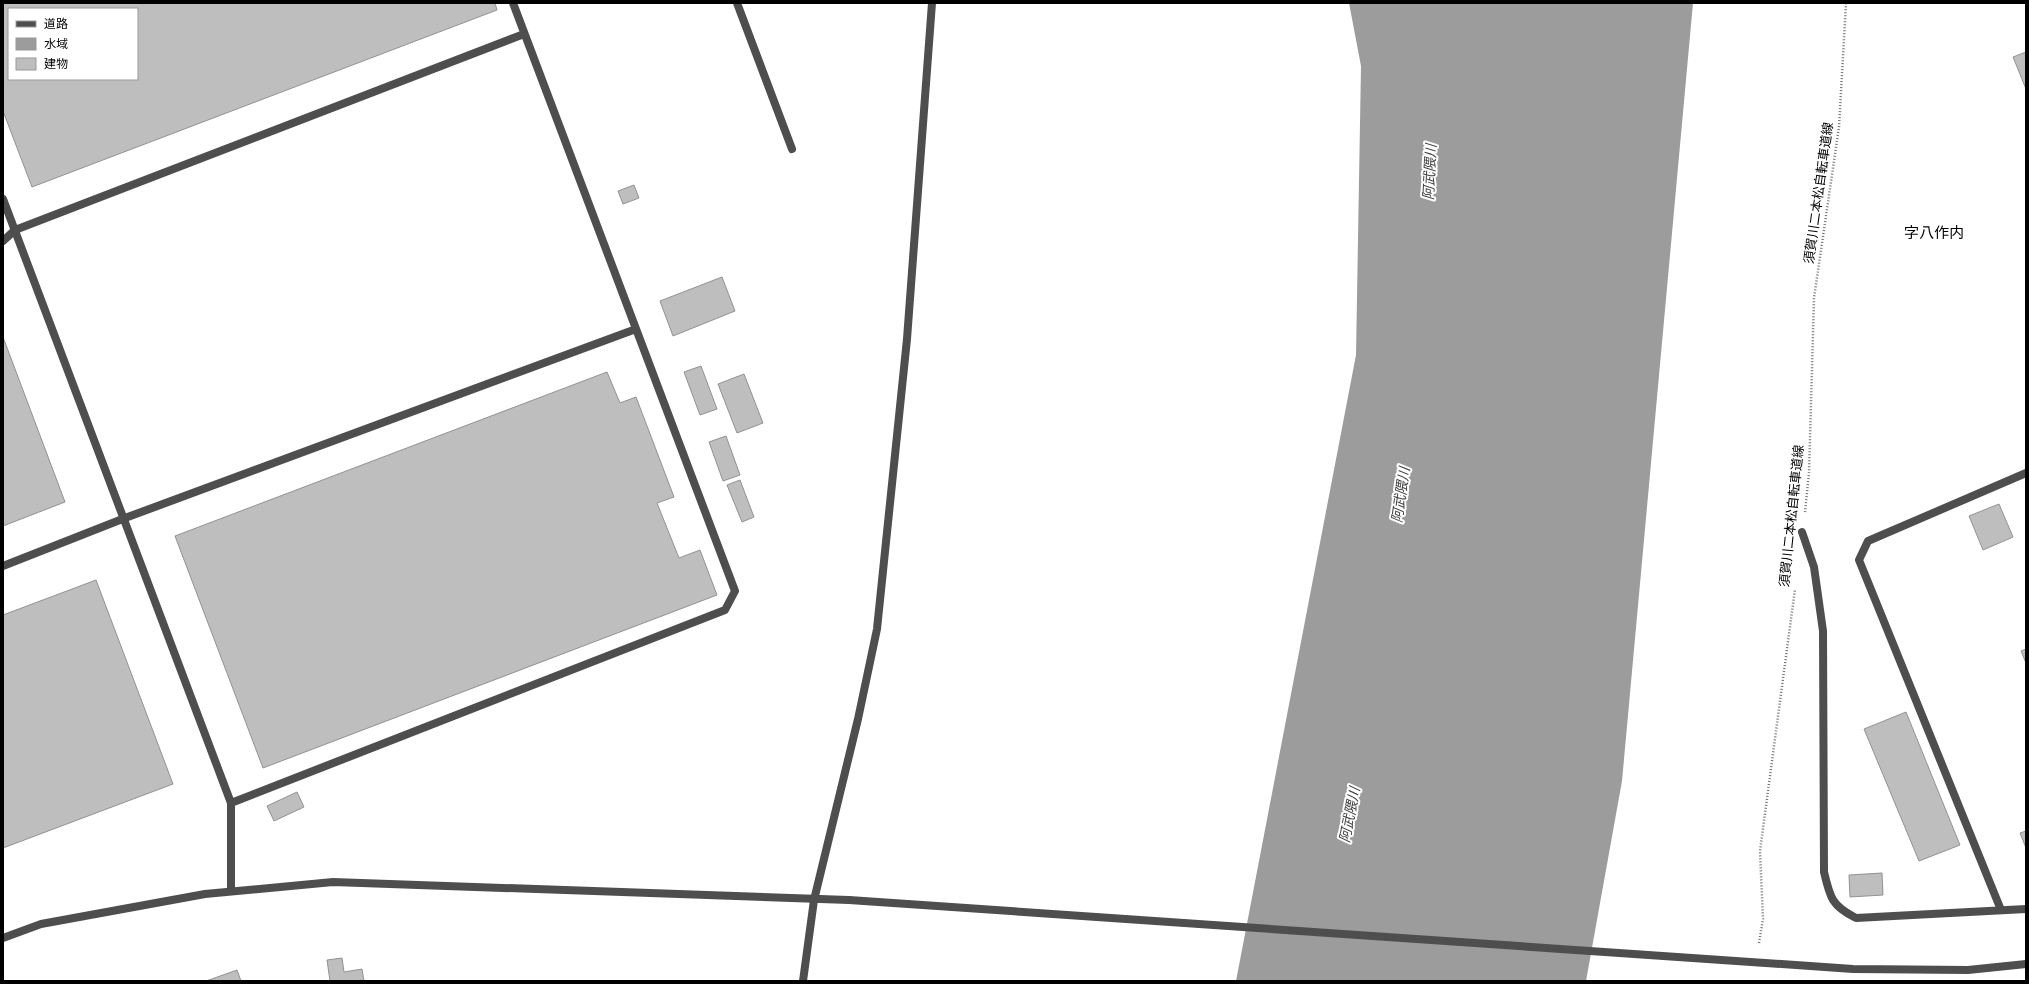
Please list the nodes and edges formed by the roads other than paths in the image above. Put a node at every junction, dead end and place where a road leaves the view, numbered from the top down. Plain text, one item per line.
1 (513, 3) edge
2 (737, 3) edge
3 (932, 3) edge
4 (524, 34) junction
5 (792, 149) dead end
6 (3, 199) edge
7 (15, 230) junction
8 (3, 241) edge
9 (636, 329) junction
10 (2026, 473) edge
11 (125, 518) junction
12 (1802, 532) road end
13 (3, 566) edge
14 (231, 803) junction
15 (231, 891) junction
16 (814, 900) junction
17 (2026, 909) edge
18 (2000, 910) junction
19 (3, 938) edge
20 (2026, 964) edge
21 (803, 981) edge

1 - 4 street
2 - 5 street
3 - 16 street
4 - 7 street
4 - 9 street
6 - 7 street
7 - 8 street
7 - 11 street
9 - 11 street
9 - 14 street
10 - 18 street
11 - 13 street
11 - 14 street
12 - 18 street
14 - 15 street
15 - 16 street
15 - 19 street
16 - 20 street, bridge
16 - 21 street
17 - 18 street

